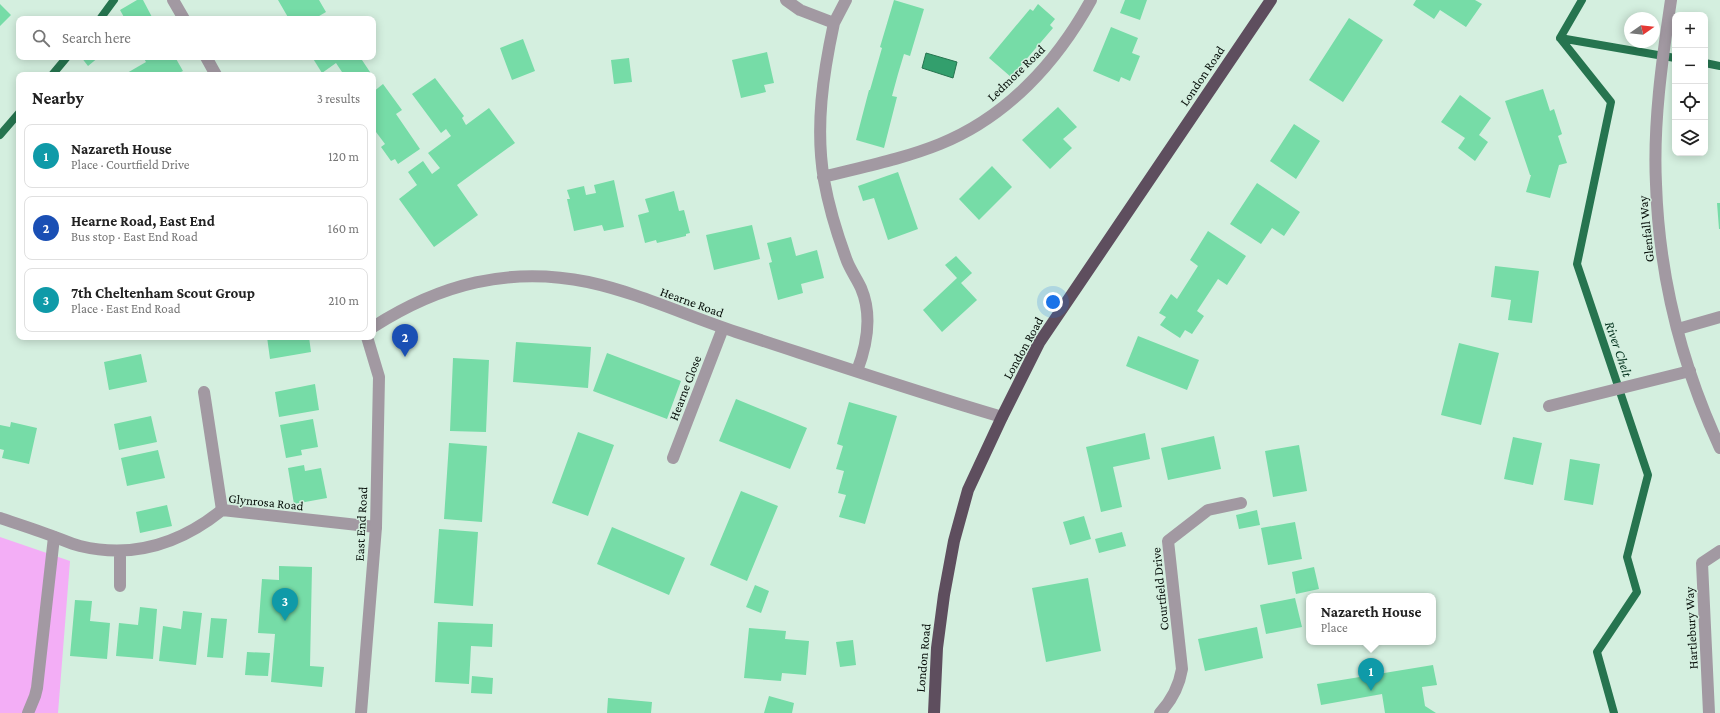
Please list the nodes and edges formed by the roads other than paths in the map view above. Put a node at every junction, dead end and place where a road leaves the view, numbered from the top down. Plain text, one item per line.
1 (173, 0) edge
2 (786, 0) edge
3 (846, 0) edge
4 (1090, 0) edge
5 (1271, 0) edge
6 (1671, 0) edge
7 (182, 16) edge
8 (834, 23) junction
9 (208, 60) edge
10 (214, 72) edge
11 (823, 177) junction
12 (1720, 317) edge
13 (376, 325) edge
14 (723, 328) junction
15 (1678, 329) junction
16 (368, 340) edge
17 (857, 371) junction
18 (1690, 371) junction
19 (204, 392) dead end
20 (1549, 406) dead end
21 (1002, 417) junction
22 (1720, 448) edge
23 (673, 458) dead end
24 (1241, 503) dead end
25 (222, 510) junction
26 (0, 518) edge
27 (376, 527) junction
28 (54, 537) junction
29 (120, 551) junction
30 (1720, 551) edge
31 (120, 586) dead end
32 (28, 713) edge
33 (361, 713) edge
34 (934, 713) edge
35 (1160, 713) edge
36 (1709, 713) edge

1 - 7 street
2 - 8 street
3 - 8 street
4 - 11 street, Ledmore Road
5 - 21 highway, London Road
6 - 15 street, Glenfall Way
8 - 11 street
9 - 10 street
11 - 17 street
12 - 15 street
13 - 14 street, Hearne Road
14 - 17 street, Hearne Road
14 - 23 street, Hearne Close
15 - 18 street, Glenfall Way
16 - 27 street, East End Road
17 - 21 street, Hearne Road
18 - 20 street
18 - 22 street, Glenfall Way
19 - 25 street
21 - 34 highway, London Road
24 - 35 street, Courtfield Drive
25 - 27 street, Glynrosa Road
25 - 29 street, Glynrosa Road
26 - 28 street, Glynrosa Road
27 - 33 street, East End Road
28 - 29 street, Glynrosa Road
28 - 32 street
29 - 31 street
30 - 36 street, Hartlebury Way

